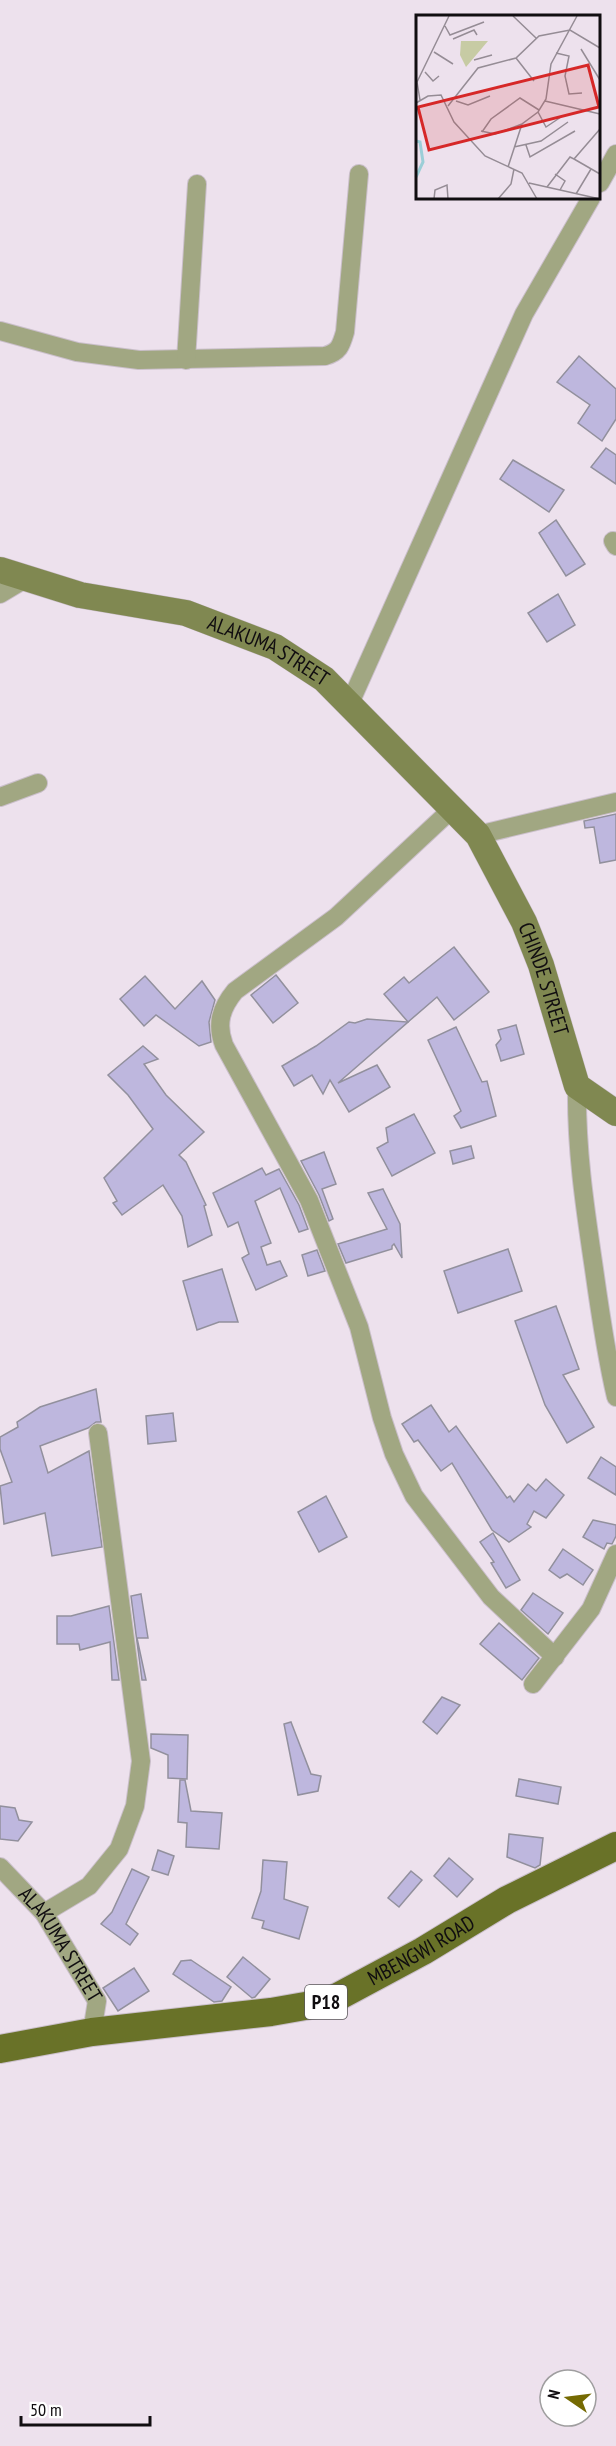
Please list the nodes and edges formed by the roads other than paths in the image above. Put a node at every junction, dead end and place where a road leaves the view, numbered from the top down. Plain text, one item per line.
1 (616, 154) edge
2 (359, 174) dead end
3 (601, 181) edge
4 (197, 184) dead end
5 (590, 200) edge
6 (0, 331) edge
7 (186, 360) junction
8 (0, 570) edge
9 (25, 579) junction
10 (0, 594) edge
11 (350, 704) junction
12 (38, 783) dead end
13 (0, 797) edge
14 (616, 802) edge
15 (451, 810) junction
16 (478, 835) junction
17 (577, 1086) junction
18 (616, 1113) edge
19 (616, 1396) edge
20 (98, 1433) dead end
21 (616, 1554) edge
22 (555, 1657) junction
23 (533, 1684) dead end
24 (616, 1846) edge
25 (0, 1867) edge
26 (44, 1913) junction
27 (92, 2032) junction
28 (0, 2049) edge

1 - 3 street
2 - 7 street
4 - 7 street
5 - 11 street
6 - 7 street
8 - 9 street, ALAKUMA STREET
9 - 10 street
9 - 11 street, ALAKUMA STREET
11 - 15 street, ALAKUMA STREET
12 - 13 street
14 - 16 street
15 - 16 street, ALAKUMA STREET
15 - 22 street
16 - 17 street, CHINDE STREET
17 - 18 street
17 - 19 street
20 - 26 street
21 - 22 street
22 - 23 street
24 - 27 main road, MBENGWI ROAD / P18
25 - 26 street, ALAKUMA STREET
26 - 27 street, ALAKUMA STREET
27 - 28 main road, MBENGWI ROAD / P18

